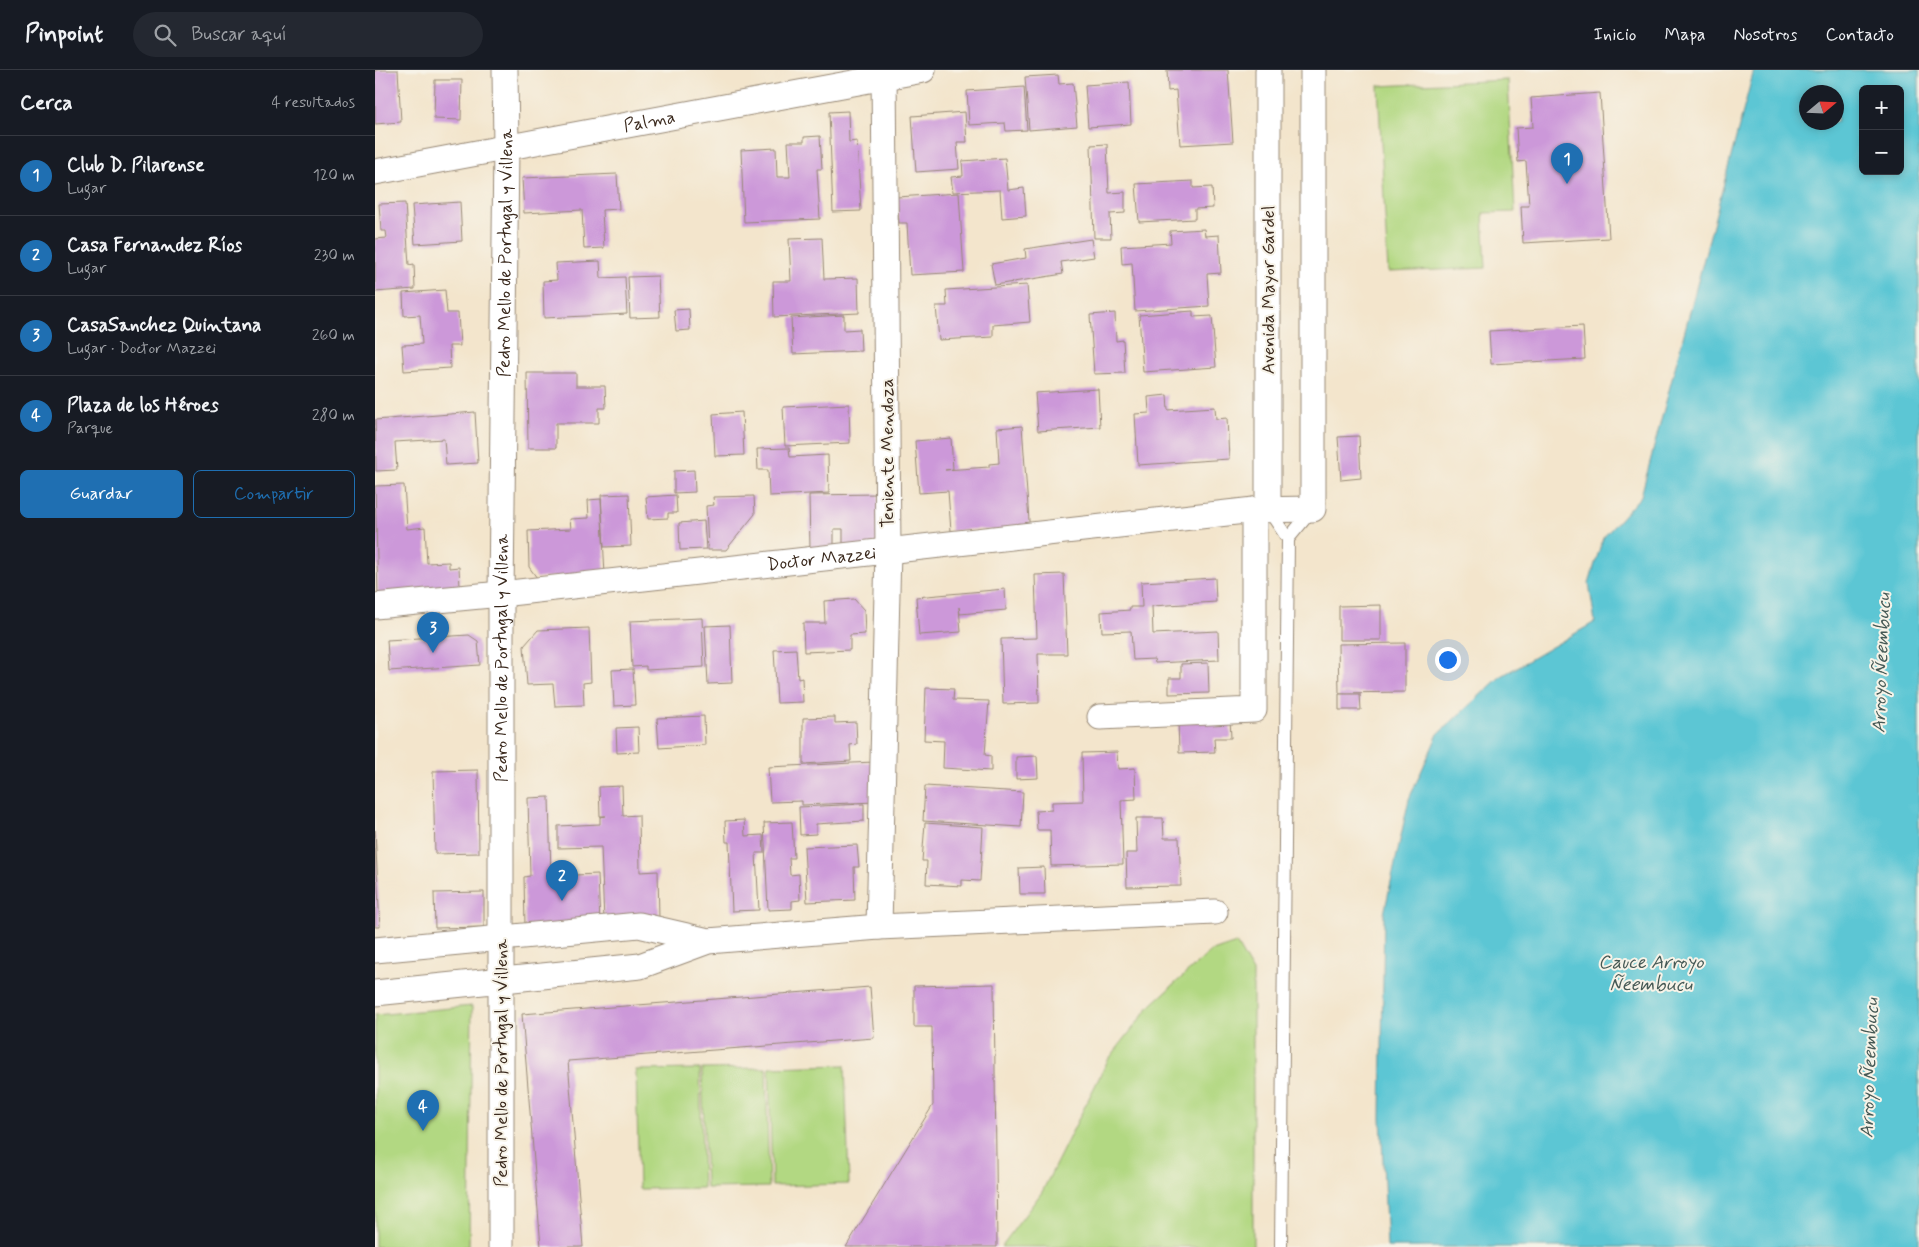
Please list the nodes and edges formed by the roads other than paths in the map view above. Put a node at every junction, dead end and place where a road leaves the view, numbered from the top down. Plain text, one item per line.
1 (505, 70) edge
2 (923, 70) edge
3 (1268, 70) edge
4 (1313, 70) edge
5 (884, 74) edge
6 (506, 147) junction
7 (375, 172) edge
8 (1313, 509) junction
9 (1261, 510) junction
10 (1288, 539) junction
11 (888, 550) junction
12 (501, 594) junction
13 (375, 606) edge
14 (1100, 717) dead end
15 (1215, 912) dead end
16 (879, 926) junction
17 (501, 940) junction
18 (708, 941) junction
19 (375, 950) edge
20 (501, 981) junction
21 (375, 992) edge
22 (501, 1247) edge
23 (1281, 1247) edge

1 - 6 street, Pedro Mello de Portugal y Villena
2 - 5 street, Palma
3 - 9 street, Avenida Mayor Gardel
4 - 8 street
5 - 6 street, Palma
5 - 11 street, Teniente Mendoza
6 - 7 street, Palma
6 - 12 street, Pedro Mello de Portugal y Villena
8 - 9 street, Doctor Mazzei
8 - 10 lane
9 - 10 lane
9 - 11 street, Doctor Mazzei
9 - 14 street, Avenida Mayor Gardel
10 - 23 lane
11 - 12 street, Doctor Mazzei
11 - 16 street, Teniente Mendoza
12 - 13 street, Doctor Mazzei
12 - 17 street, Pedro Mello de Portugal y Villena
15 - 16 street
16 - 18 street
17 - 18 street
17 - 19 street
17 - 20 street, Pedro Mello de Portugal y Villena
18 - 20 street
20 - 21 street
20 - 22 street, Pedro Mello de Portugal y Villena

